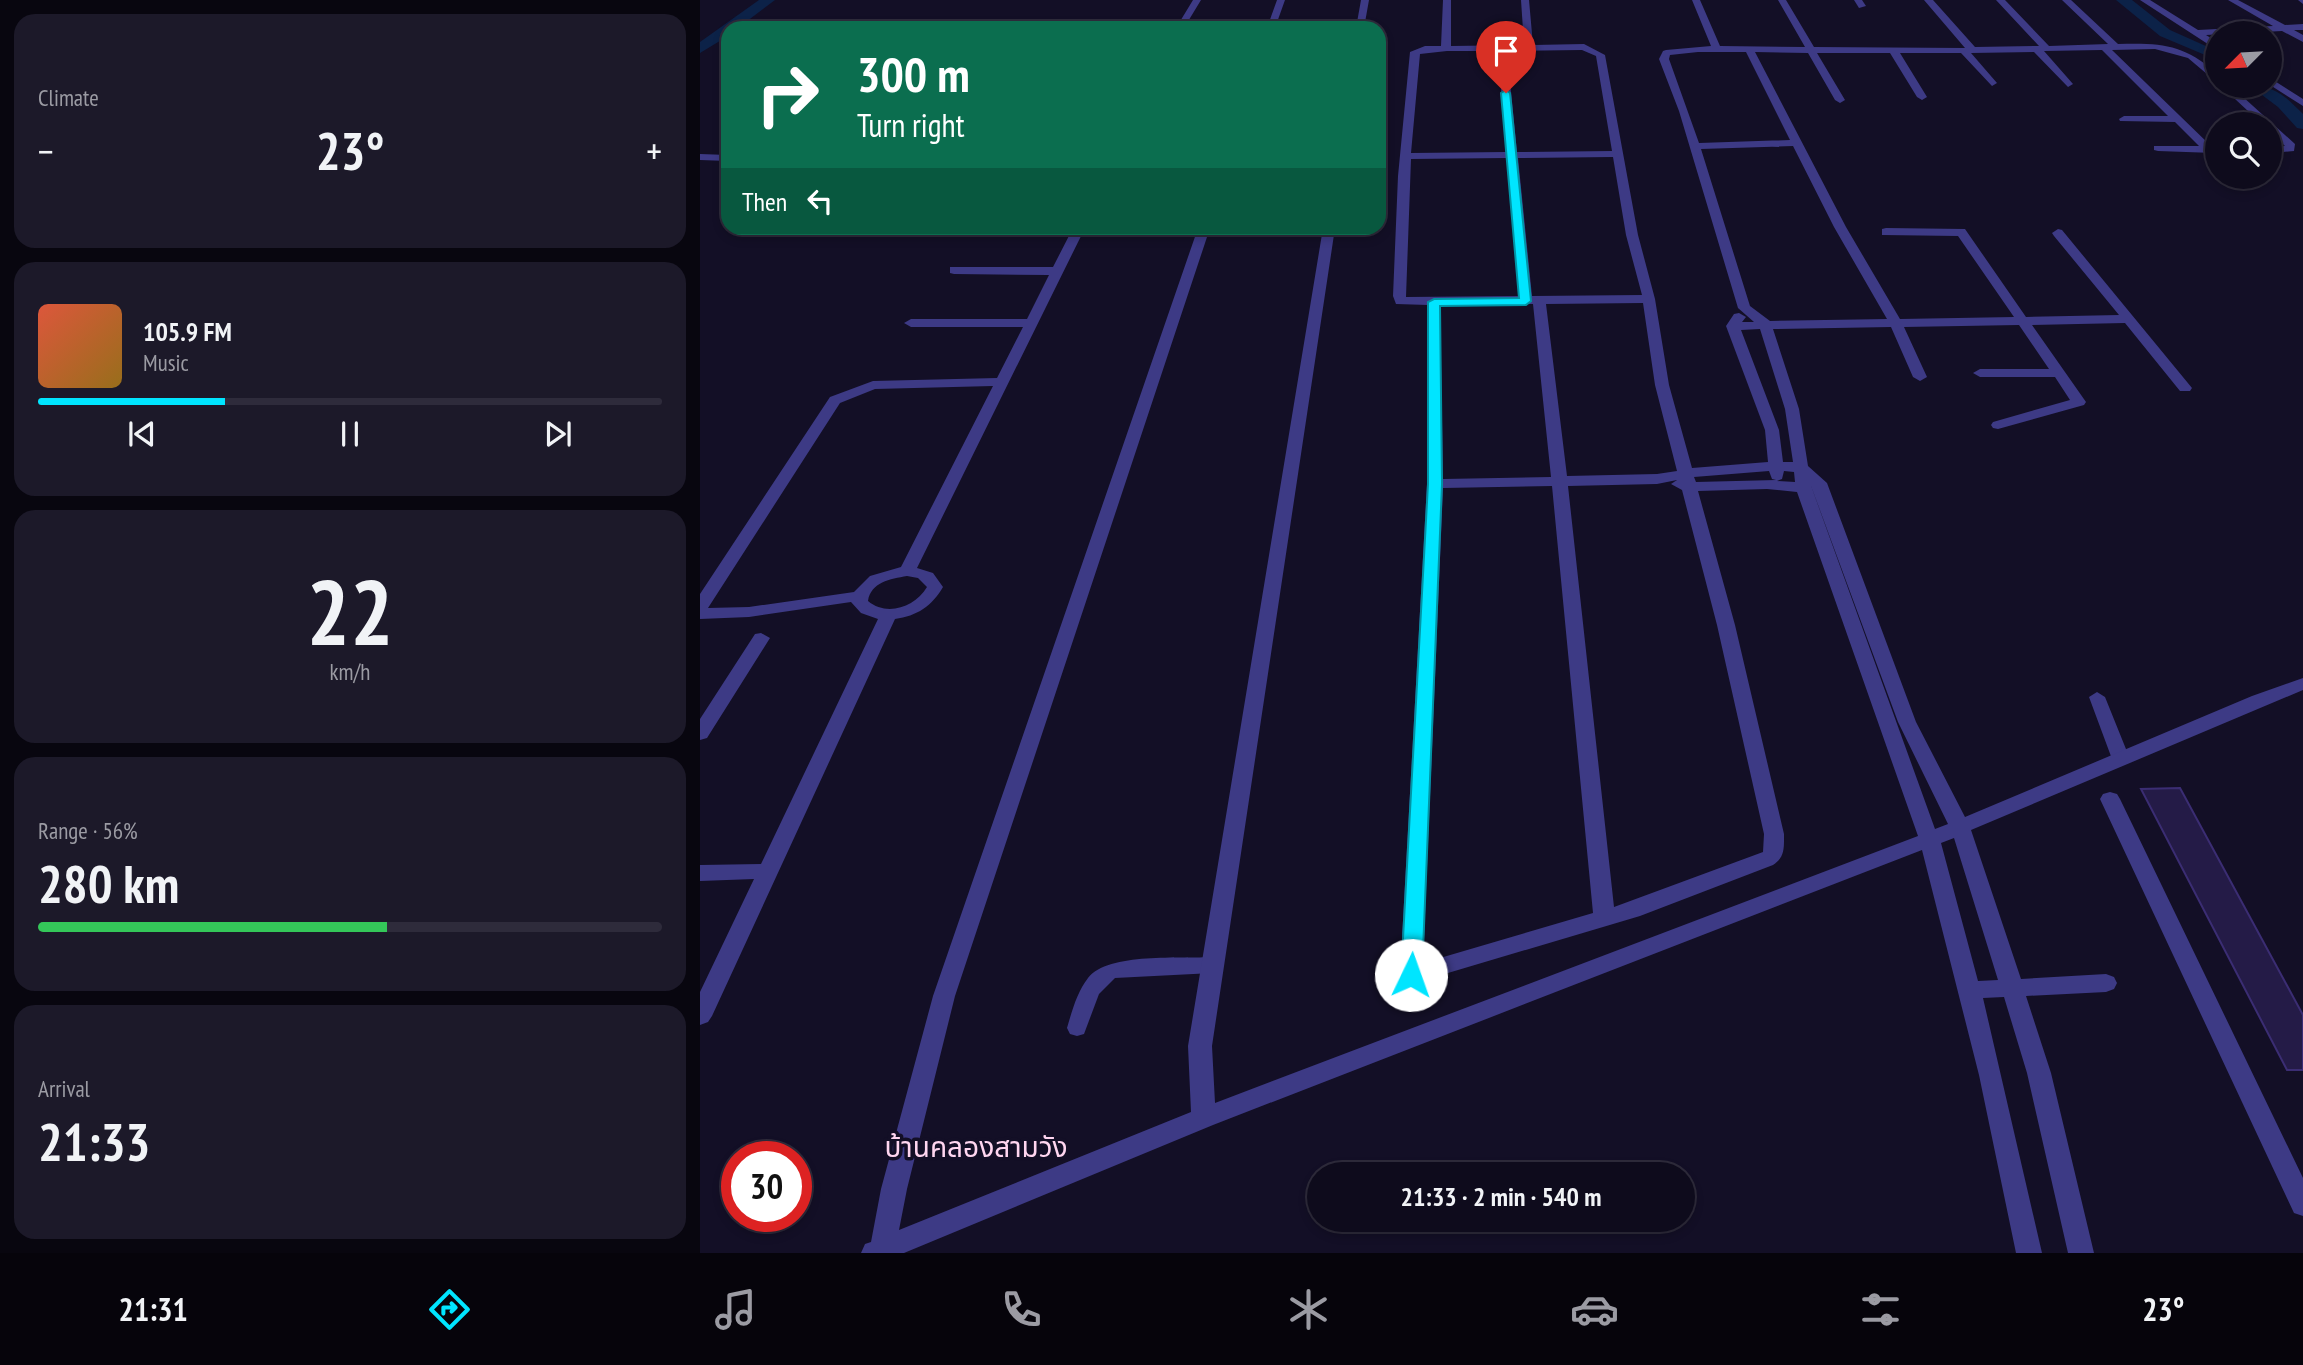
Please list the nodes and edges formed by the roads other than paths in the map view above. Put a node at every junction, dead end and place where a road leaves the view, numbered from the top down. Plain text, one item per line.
1 (1197, 0) edge
2 (1281, 0) edge
3 (1365, 0) edge
4 (1447, 0) edge
5 (1525, 0) edge
6 (1696, 0) edge
7 (1782, 0) edge
8 (1928, 0) edge
9 (2000, 0) edge
10 (2067, 0) edge
11 (2144, 0) edge
12 (2232, 0) edge
13 (1185, 21) edge
14 (1274, 21) edge
15 (1361, 21) edge
16 (2303, 27) edge
17 (2283, 28) junction
18 (2197, 33) junction
19 (2205, 38) edge
20 (2303, 39) edge
21 (2116, 47) junction
22 (1502, 48) junction
23 (1529, 48) junction
24 (1809, 48) junction
25 (2105, 48) junction
26 (1446, 49) junction
27 (1717, 49) junction
28 (1749, 49) junction
29 (2042, 49) junction
30 (1892, 50) junction
31 (1967, 50) junction
32 (2205, 66) edge
33 (1992, 83) dead end
34 (2068, 84) dead end
35 (2282, 89) edge
36 (1922, 97) dead end
37 (2239, 98) edge
38 (1840, 100) dead end
39 (2303, 103) edge
40 (2255, 112) edge
41 (2124, 119) dead end
42 (2178, 119) junction
43 (2282, 137) edge
44 (2205, 143) edge
45 (1798, 144) junction
46 (1694, 146) junction
47 (2158, 148) dead end
48 (2282, 149) edge
49 (2205, 150) edge
50 (1616, 154) junction
51 (1406, 156) junction
52 (1511, 156) junction
53 (700, 157) edge
54 (721, 158) edge
55 (1886, 232) dead end
56 (2058, 233) dead end
57 (1075, 235) edge
58 (1202, 235) edge
59 (1328, 235) edge
60 (954, 270) dead end
61 (1057, 271) junction
62 (1649, 299) junction
63 (1532, 301) junction
64 (1434, 302) junction
65 (1745, 308) junction
66 (2127, 319) junction
67 (2023, 322) junction
68 (911, 323) dead end
69 (1030, 323) junction
70 (1765, 324) junction
71 (1896, 324) junction
72 (1733, 326) junction
73 (1980, 373) dead end
74 (2059, 373) junction
75 (1920, 377) dead end
76 (1000, 382) junction
77 (2185, 388) dead end
78 (1998, 425) dead end
79 (1796, 428) junction
80 (1772, 430) junction
81 (1777, 466) junction
82 (1801, 468) junction
83 (1687, 479) junction
84 (1560, 481) junction
85 (1435, 484) junction
86 (1777, 485) junction
87 (1803, 488) junction
88 (907, 571) junction
89 (859, 596) junction
90 (700, 607) edge
91 (700, 614) edge
92 (888, 615) junction
93 (761, 638) dead end
94 (2303, 684) edge
95 (2097, 697) dead end
96 (700, 734) edge
97 (2120, 759) junction
98 (2110, 799) dead end
99 (1960, 827) junction
100 (1929, 840) junction
101 (766, 871) junction
102 (700, 873) edge
103 (1604, 919) junction
104 (1213, 965) junction
105 (2106, 983) dead end
106 (2014, 989) junction
107 (1970, 990) junction
108 (700, 1016) edge
109 (1077, 1028) dead end
110 (1204, 1118) junction
111 (2303, 1205) edge
112 (878, 1251) edge
113 (2029, 1253) edge
114 (2081, 1253) edge

1 - 13 street
2 - 14 street
3 - 15 street
4 - 26 street
5 - 23 street
6 - 27 street
7 - 24 street
8 - 31 street
9 - 29 street
10 - 21 street
11 - 18 street
12 - 17 street
16 - 17 street
17 - 18 street
17 - 20 street
18 - 19 street
21 - 25 street
21 - 32 street
22 - 23 street
22 - 26 street
22 - 52 street
23 - 50 street
24 - 28 street
24 - 30 street
24 - 38 street
25 - 29 street
25 - 42 street
26 - 51 street
27 - 28 street
27 - 46 street
28 - 45 street
29 - 31 street
29 - 34 street
30 - 31 street
30 - 36 street
31 - 33 street
35 - 39 street
37 - 40 street
41 - 42 street
42 - 44 street
43 - 48 street
45 - 46 street
45 - 71 street
46 - 65 street
47 - 49 street
50 - 52 street
50 - 62 street
51 - 52 street
51 - 64 street
52 - 63 street
53 - 54 street
55 - 67 street
56 - 66 street
57 - 61 street
58 - 112 street
59 - 104 street
60 - 61 street
61 - 69 street
62 - 63 street
62 - 83 street
63 - 64 street
63 - 84 street
64 - 85 street
65 - 70 street
65 - 72 street
66 - 67 street
66 - 77 street
67 - 71 street
67 - 74 street
68 - 69 street
69 - 76 street
70 - 71 street
70 - 72 street
70 - 79 street
71 - 75 street
72 - 80 street
73 - 74 street
74 - 78 street
76 - 88 street
76 - 90 street
79 - 80 street
79 - 82 street
80 - 81 street
81 - 82 street
81 - 83 street
81 - 86 street
82 - 87 street
82 - 99 street
83 - 84 street
83 - 86 street
83 - 103 street
84 - 85 street
84 - 103 street
85 - 103 street
86 - 87 street
87 - 100 street
88 - 89 street
88 - 92 street
89 - 91 street
89 - 92 street
92 - 101 street
93 - 96 street
94 - 97 street
95 - 97 lane
97 - 99 street
98 - 111 street
99 - 100 street
99 - 106 street
100 - 107 street
100 - 110 street
101 - 102 street
101 - 108 street
104 - 109 lane
104 - 110 street
105 - 106 street
106 - 107 street
106 - 114 street
107 - 113 street
110 - 112 street

